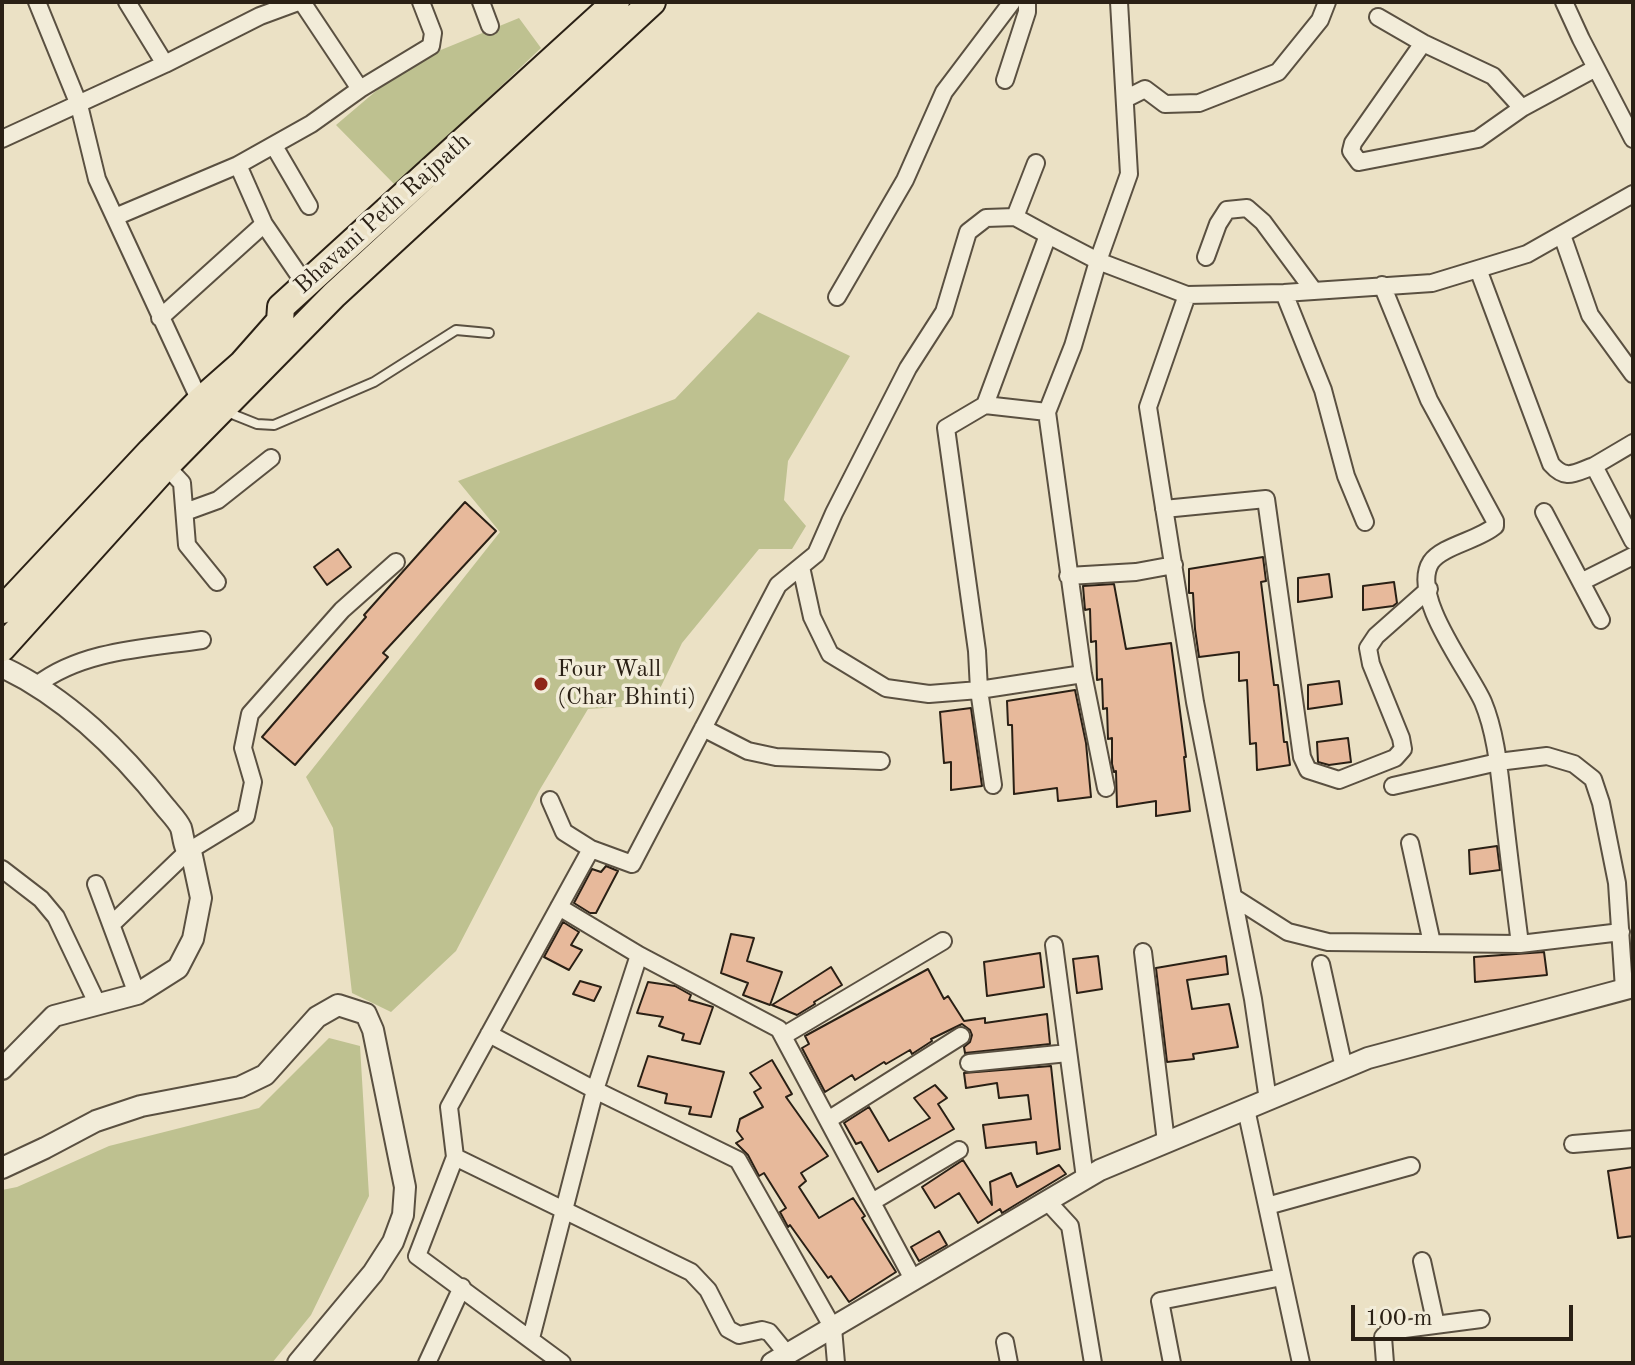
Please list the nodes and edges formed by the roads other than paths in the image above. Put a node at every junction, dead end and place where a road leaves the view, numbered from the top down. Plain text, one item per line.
1 (37, 2) edge
2 (127, 2) edge
3 (300, 2) edge
4 (421, 2) edge
5 (481, 2) edge
6 (616, 2) edge
7 (632, 2) edge
8 (652, 2) edge
9 (1012, 2) edge
10 (1027, 2) edge
11 (1119, 2) edge
12 (1327, 2) edge
13 (1564, 2) edge
14 (1378, 17) dead end
15 (490, 26) dead end
16 (1423, 43) junction
17 (165, 64) junction
18 (1596, 68) junction
19 (1005, 80) dead end
20 (360, 89) junction
21 (1125, 99) junction
22 (79, 105) junction
23 (1522, 108) junction
24 (2, 139) edge
25 (1633, 139) edge
26 (274, 146) junction
27 (1036, 163) dead end
28 (238, 165) junction
29 (1633, 194) edge
30 (309, 206) dead end
31 (115, 217) junction
32 (1015, 217) junction
33 (264, 224) junction
34 (1048, 235) junction
35 (1562, 235) junction
36 (1206, 257) dead end
37 (1098, 261) junction
38 (1478, 269) junction
39 (305, 284) junction
40 (1382, 285) junction
41 (1314, 291) junction
42 (1284, 293) junction
43 (1187, 295) junction
44 (837, 297) dead end
45 (160, 318) junction
46 (280, 321) junction
47 (489, 333) dead end
48 (1633, 374) edge
49 (985, 405) junction
50 (211, 406) junction
51 (1047, 412) junction
52 (1633, 443) edge
53 (271, 458) dead end
54 (166, 466) junction
55 (1594, 466) junction
56 (1164, 509) junction
57 (185, 512) junction
58 (1544, 512) dead end
59 (1365, 522) dead end
60 (1633, 541) edge
61 (1633, 556) edge
62 (396, 562) dead end
63 (1174, 565) junction
64 (801, 567) junction
65 (1068, 576) junction
66 (217, 582) dead end
67 (1581, 582) junction
68 (1429, 589) junction
69 (2, 610) edge
70 (1601, 620) dead end
71 (202, 640) dead end
72 (2, 648) edge
73 (2, 667) edge
74 (1083, 674) junction
75 (37, 685) junction
76 (979, 690) junction
77 (703, 728) junction
78 (881, 761) dead end
79 (1498, 762) junction
80 (993, 785) dead end
81 (1393, 786) dead end
82 (1106, 788) dead end
83 (550, 800) dead end
84 (1410, 843) dead end
85 (591, 849) junction
86 (187, 852) junction
87 (2, 869) edge
88 (96, 884) dead end
89 (1233, 897) junction
90 (559, 907) junction
91 (112, 924) junction
92 (1621, 932) junction
93 (943, 941) dead end
94 (1432, 943) junction
95 (1520, 944) junction
96 (1054, 945) dead end
97 (1143, 952) dead end
98 (639, 955) junction
99 (1321, 964) dead end
100 (1629, 988) edge
101 (137, 994) junction
102 (97, 1003) junction
103 (489, 1034) junction
104 (783, 1036) junction
105 (961, 1036) dead end
106 (1068, 1053) junction
107 (969, 1063) dead end
108 (1344, 1068) junction
109 (2, 1069) edge
110 (595, 1090) junction
111 (1268, 1100) junction
112 (1246, 1109) junction
113 (828, 1120) junction
114 (1633, 1139) edge
115 (1166, 1142) junction
116 (1573, 1144) dead end
117 (959, 1150) dead end
118 (455, 1157) junction
119 (1411, 1166) dead end
120 (2, 1168) edge
121 (1085, 1178) junction
122 (1047, 1201) junction
123 (872, 1202) junction
124 (1267, 1206) junction
125 (565, 1209) junction
126 (393, 1242) junction
127 (417, 1256) junction
128 (1422, 1261) dead end
129 (1282, 1277) junction
130 (914, 1281) junction
131 (462, 1287) junction
132 (1481, 1319) dead end
133 (1436, 1325) junction
134 (833, 1328) junction
135 (531, 1338) junction
136 (1005, 1342) dead end
137 (557, 1358) edge
138 (780, 1359) edge
139 (298, 1363) edge
140 (427, 1363) edge
141 (570, 1363) edge
142 (836, 1363) edge
143 (1009, 1363) edge
144 (1093, 1363) edge
145 (1172, 1363) edge
146 (1301, 1363) edge
147 (1385, 1363) edge

1 - 22 street
2 - 17 street
3 - 17 street
3 - 20 street
4 - 20 street
5 - 15 street
6 - 39 main road, Bhavani Peth Rajpath
7 - 46 main road
8 - 50 main road
9 - 44 street
10 - 19 street
11 - 21 street
12 - 21 street
13 - 18 street
14 - 16 street
16 - 23 street
16 - 23 street
17 - 22 street
18 - 23 street
18 - 25 street
20 - 26 street
21 - 37 street
22 - 24 street
22 - 31 street
26 - 28 street
26 - 30 street
27 - 32 street
28 - 31 street
28 - 33 street
29 - 35 street
31 - 45 street
32 - 34 street
32 - 64 street
33 - 39 street
33 - 45 street
34 - 37 street
34 - 49 street
35 - 38 street
35 - 48 street
36 - 41 street
37 - 43 street
37 - 51 street
38 - 40 street
38 - 55 street
39 - 46 main road, Bhavani Peth Rajpath
40 - 41 street
40 - 68 street
41 - 42 street
42 - 43 street
42 - 59 street
43 - 56 street
45 - 50 street
46 - 50 main road, Bhavani Peth Rajpath
47 - 50 lane
49 - 51 street
49 - 76 street
50 - 54 main road
50 - 69 main road, Bhavani Peth Rajpath
51 - 65 street
52 - 55 street
53 - 57 street
54 - 57 street
54 - 72 main road
55 - 60 street
56 - 63 street
56 - 68 street
57 - 66 street
58 - 67 street
61 - 67 street
62 - 86 street
63 - 65 street
63 - 89 street
64 - 76 street
64 - 77 street
65 - 74 street
67 - 70 street
68 - 79 street
71 - 75 street
73 - 75 street
74 - 76 street
74 - 82 street
75 - 86 street
76 - 80 street
77 - 78 street
77 - 85 street
79 - 81 street
79 - 92 street
79 - 95 street
83 - 85 street
84 - 94 street
85 - 90 street
86 - 91 street
86 - 101 street
87 - 102 street
88 - 91 street
89 - 94 street
89 - 111 street
90 - 98 street
90 - 103 street
91 - 101 street
92 - 95 street
92 - 100 street
93 - 104 street
94 - 95 street
96 - 106 street
97 - 115 street
98 - 104 street
98 - 110 street
99 - 108 street
100 - 108 street
101 - 102 street
102 - 109 street
103 - 110 street
103 - 118 street
104 - 113 street
105 - 113 street
106 - 107 street
106 - 121 street
108 - 111 street
110 - 125 street
110 - 134 street
111 - 112 street
112 - 115 street
112 - 124 street
113 - 123 street
114 - 116 street
115 - 121 street
117 - 123 street
118 - 125 street
118 - 127 street
119 - 124 street
120 - 126 street
121 - 122 street
122 - 130 street
122 - 144 street
123 - 130 street
124 - 129 street
125 - 135 street
125 - 138 street
126 - 127 street
126 - 139 street
127 - 131 street
128 - 133 street
129 - 145 street
129 - 146 street
130 - 134 street
131 - 135 street
131 - 140 street
132 - 133 street
133 - 147 street
134 - 138 street
134 - 142 street
135 - 137 street
136 - 143 street
137 - 141 street

